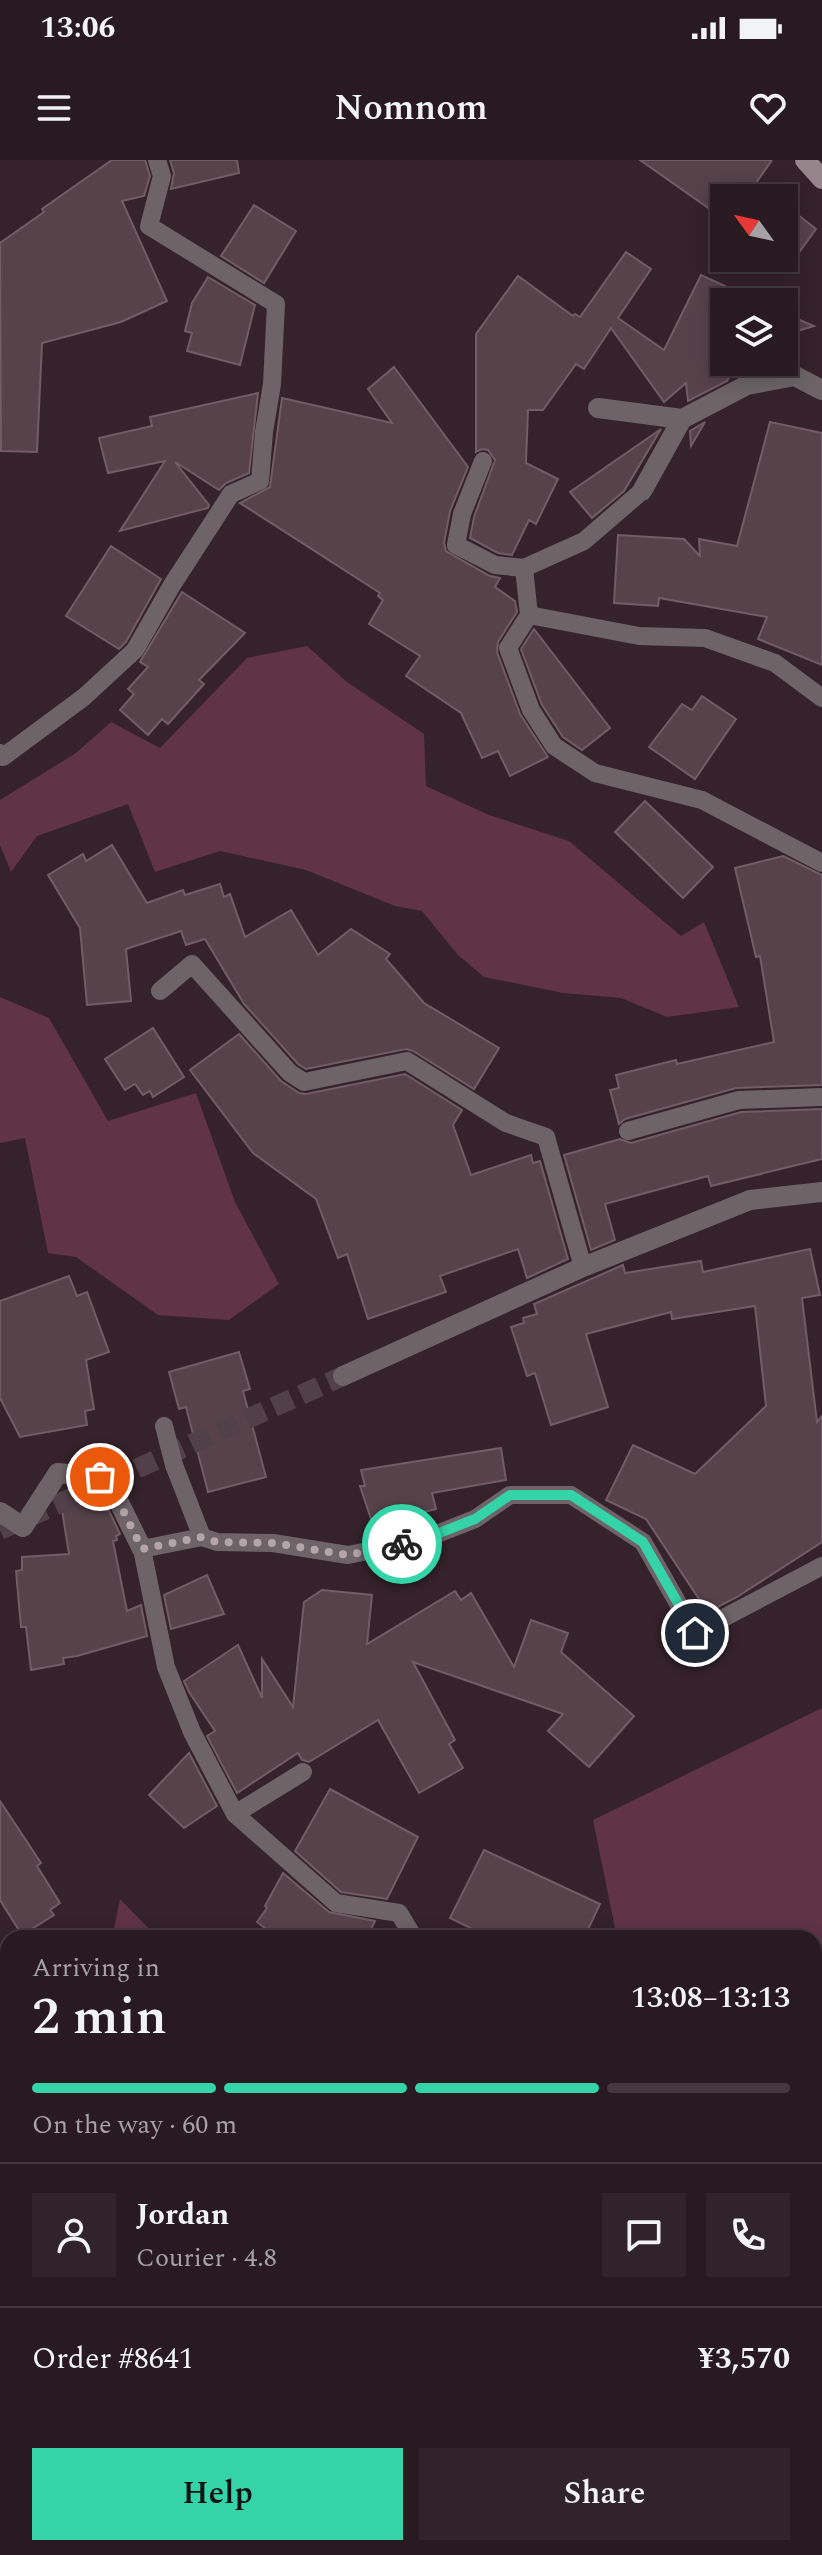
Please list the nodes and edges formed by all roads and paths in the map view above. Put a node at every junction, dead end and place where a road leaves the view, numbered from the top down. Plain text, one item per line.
1 (157, 160) edge
2 (805, 160) edge
3 (822, 179) edge
4 (822, 390) edge
5 (598, 408) dead end
6 (682, 419) junction
7 (483, 461) dead end
8 (642, 491) joint
9 (524, 568) junction
10 (529, 615) junction
11 (822, 698) edge
12 (0, 753) edge
13 (822, 863) edge
14 (160, 991) dead end
15 (822, 1097) edge
16 (628, 1131) dead end
17 (822, 1192) edge
18 (583, 1267) junction
19 (343, 1376) tunnel mouth
20 (164, 1426) dead end
21 (0, 1512) edge
22 (202, 1537) junction
23 (142, 1549) junction
24 (822, 1566) edge
25 (303, 1772) dead end
26 (235, 1814) junction
27 (409, 1930) edge

1 - 12 lane
2 - 3 street
4 - 6 street
5 - 6 street
6 - 8 street
7 - 9 lane
8 - 9 lane
9 - 10 lane
10 - 11 lane
10 - 13 lane
14 - 18 lane
15 - 16 lane
17 - 18 street
18 - 19 street
20 - 22 lane
21 - 23 street
22 - 23 lane
22 - 24 lane
23 - 26 lane
25 - 26 lane
26 - 27 lane

